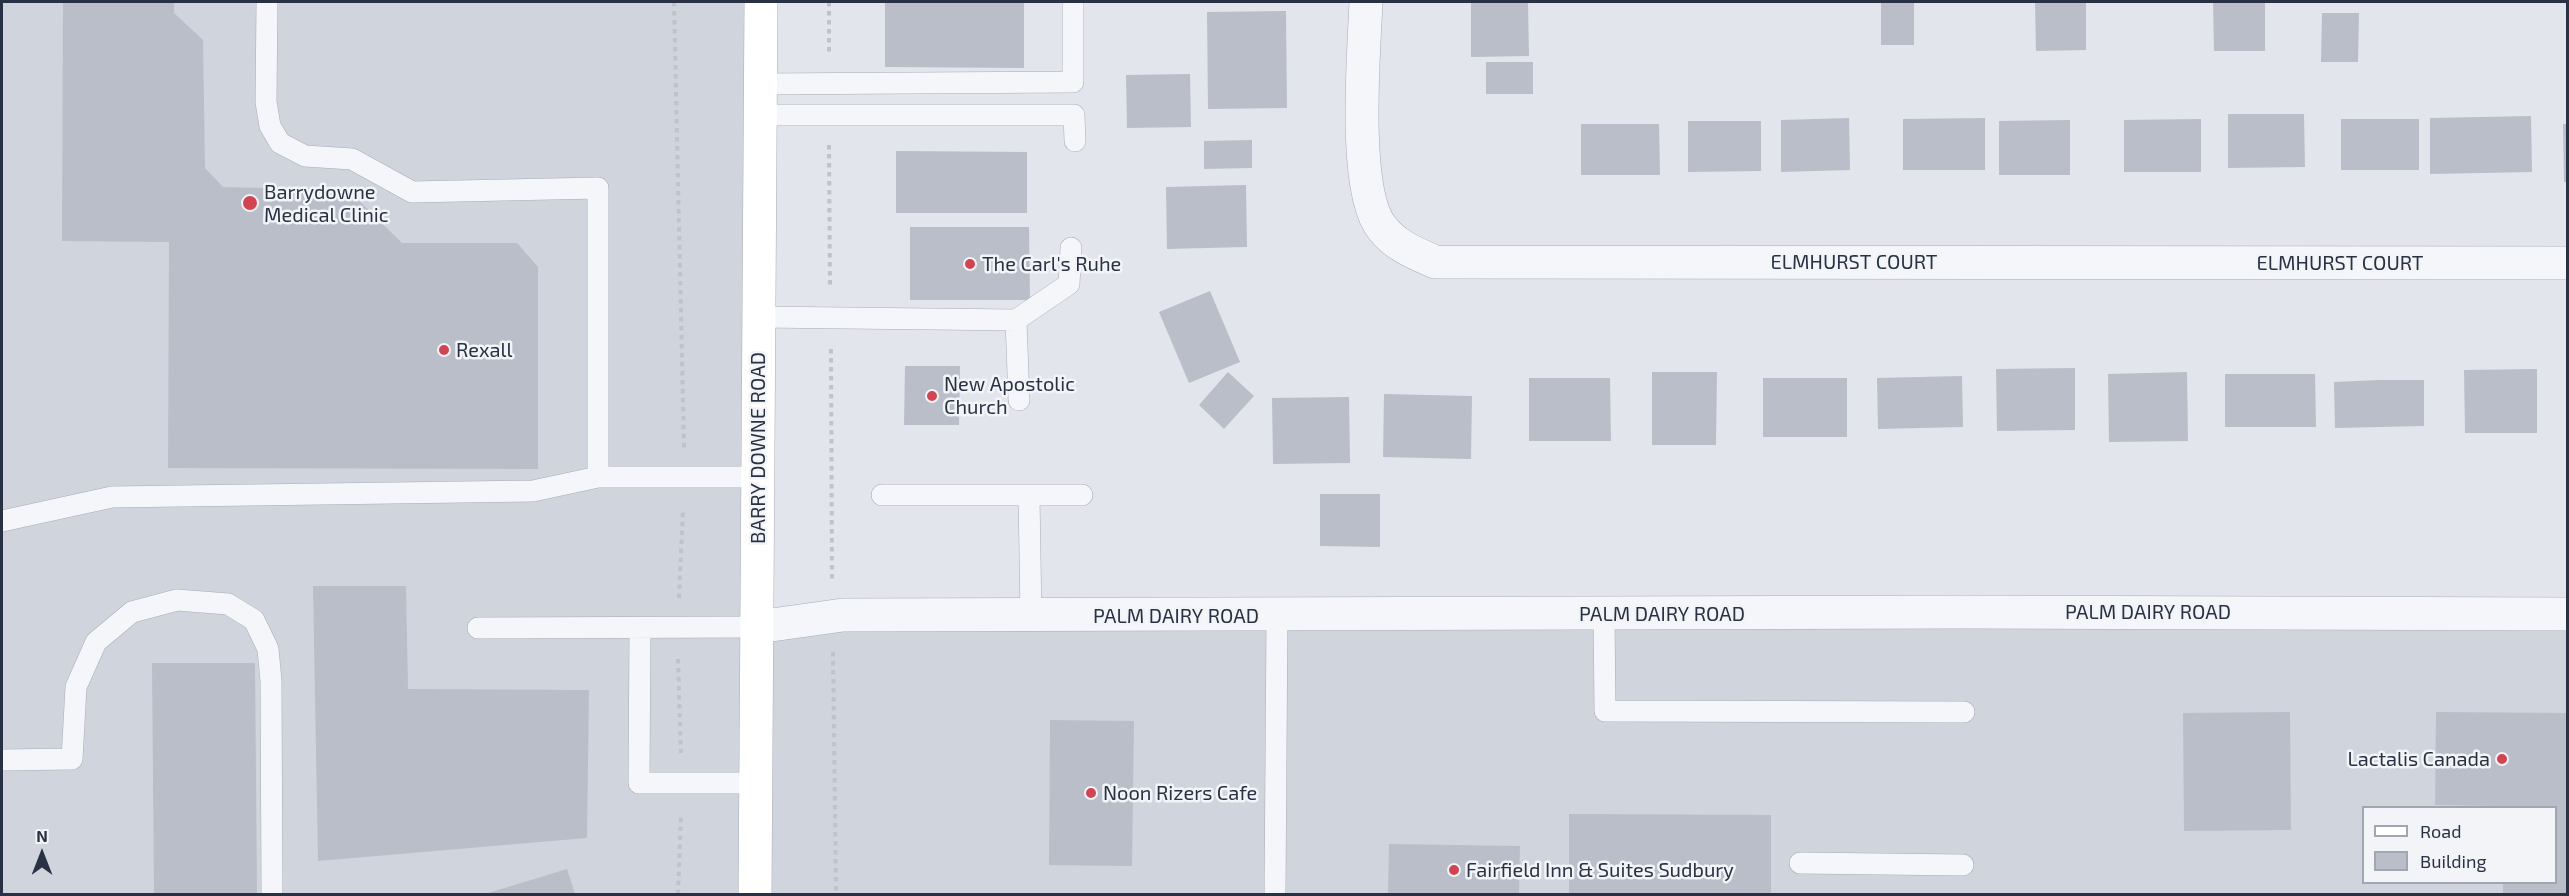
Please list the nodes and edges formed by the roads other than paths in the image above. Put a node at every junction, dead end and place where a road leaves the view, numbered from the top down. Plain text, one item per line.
1 (267, 2) edge
2 (761, 2) edge
3 (1073, 2) edge
4 (1365, 2) edge
5 (760, 99) junction
6 (1075, 141) dead end
7 (1071, 248) dead end
8 (2568, 263) edge
9 (759, 317) junction
10 (1016, 320) junction
11 (1019, 399) dead end
12 (598, 477) junction
13 (758, 477) junction
14 (882, 495) dead end
15 (1029, 495) junction
16 (1082, 495) dead end
17 (2, 521) edge
18 (1604, 614) junction
19 (2568, 614) edge
20 (1031, 616) junction
21 (1277, 616) junction
22 (640, 627) junction
23 (756, 627) junction
24 (478, 628) dead end
25 (1964, 712) dead end
26 (2, 760) edge
27 (756, 783) junction
28 (1800, 863) dead end
29 (1963, 865) dead end
30 (272, 894) edge
31 (755, 894) edge
32 (1275, 894) edge

1 - 12 lane
2 - 5 main road, BARRY DOWNE ROAD
3 - 5 lane
4 - 8 street, ELMHURST COURT
5 - 6 lane
5 - 9 main road, BARRY DOWNE ROAD
7 - 10 lane
9 - 10 lane
9 - 13 main road, BARRY DOWNE ROAD
10 - 11 lane
12 - 13 lane
12 - 17 lane
13 - 23 main road, BARRY DOWNE ROAD
14 - 15 lane
15 - 16 lane
15 - 20 lane
18 - 19 street, PALM DAIRY ROAD
18 - 21 street, PALM DAIRY ROAD
18 - 25 lane
20 - 21 street, PALM DAIRY ROAD
20 - 23 street, PALM DAIRY ROAD
21 - 32 lane
22 - 23 lane
22 - 24 lane
22 - 27 lane
23 - 27 main road, BARRY DOWNE ROAD
26 - 30 lane
27 - 31 main road, BARRY DOWNE ROAD
28 - 29 lane

